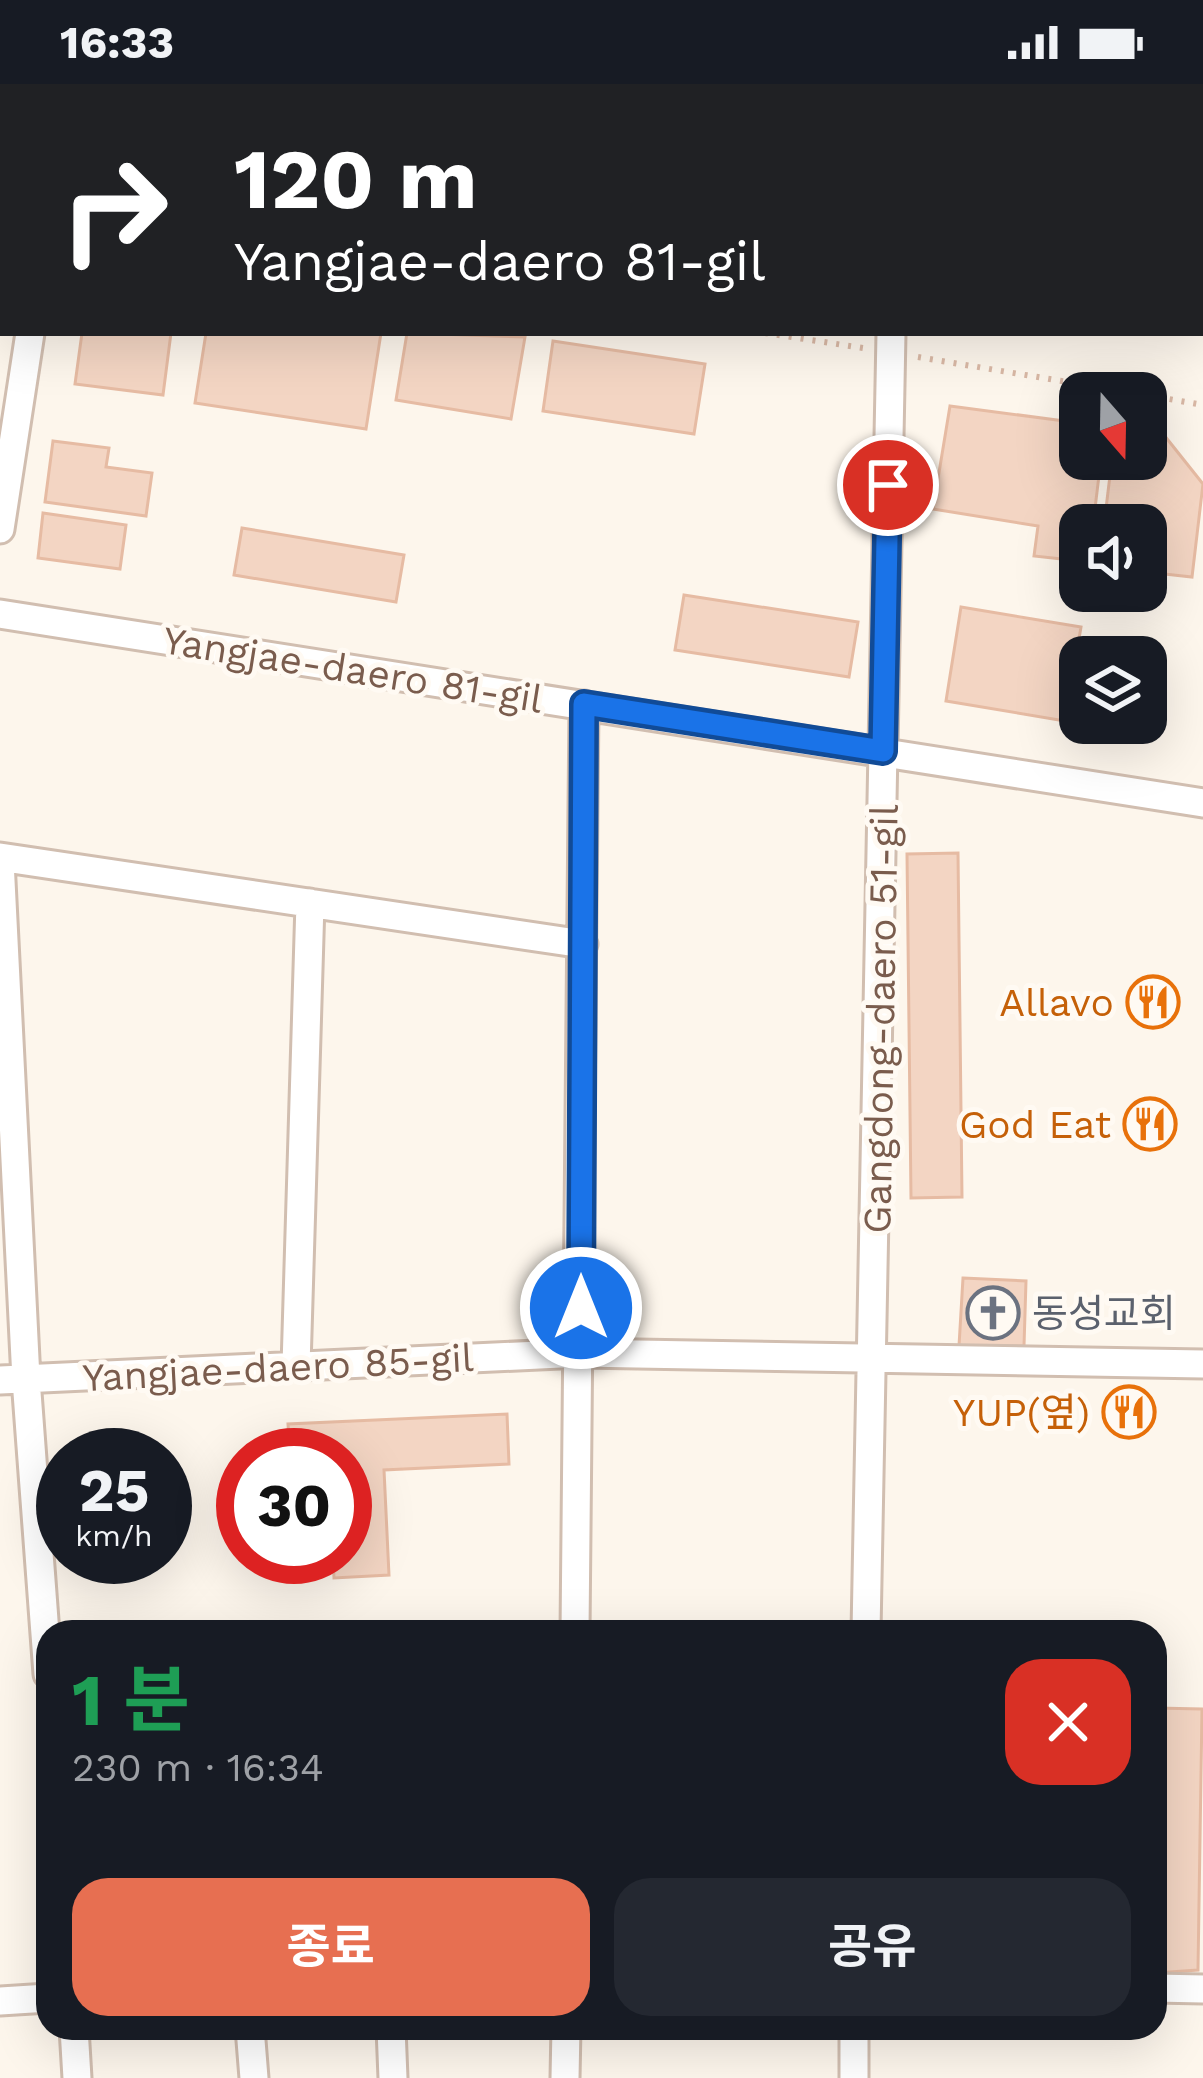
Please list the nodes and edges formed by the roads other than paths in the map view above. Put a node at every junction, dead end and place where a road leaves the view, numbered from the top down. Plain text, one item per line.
1 (30, 336) edge
2 (891, 343) edge
3 (0, 530) edge
4 (0, 614) edge
5 (584, 704) junction
6 (883, 751) junction
7 (1203, 803) edge
8 (0, 859) edge
9 (310, 903) junction
10 (583, 944) junction
11 (581, 1353) junction
12 (875, 1358) junction
13 (1203, 1364) edge
14 (296, 1366) junction
15 (13, 1380) edge
16 (42, 1620) edge
17 (575, 1620) edge
18 (866, 1620) edge
19 (1167, 1988) edge
20 (1203, 1989) edge
21 (36, 1999) edge
22 (0, 2001) edge
23 (75, 2040) edge
24 (251, 2040) edge
25 (391, 2040) edge
26 (566, 2040) edge
27 (854, 2040) edge
28 (77, 2078) edge
29 (254, 2078) edge
30 (393, 2078) edge
31 (565, 2078) edge
32 (854, 2078) edge

1 - 3 street
2 - 6 street, Gangdong-daero 51-gil
4 - 5 street, Yangjae-daero 81-gil
5 - 6 street, Yangjae-daero 81-gil
5 - 10 street
6 - 7 street, Yangjae-daero 81-gil
6 - 12 street, Gangdong-daero 51-gil
8 - 9 street
8 - 15 street
9 - 10 street
9 - 14 street
10 - 11 street
11 - 12 street, Yangjae-daero 85-gil
11 - 14 street, Yangjae-daero 85-gil
11 - 17 street
12 - 13 street, Yangjae-daero 85-gil
12 - 18 street, Gangdong-daero 51-gil
14 - 15 street, Yangjae-daero 85-gil
15 - 16 street
19 - 20 street
21 - 22 street
23 - 28 street
24 - 29 street
25 - 30 street
26 - 31 street
27 - 32 street

